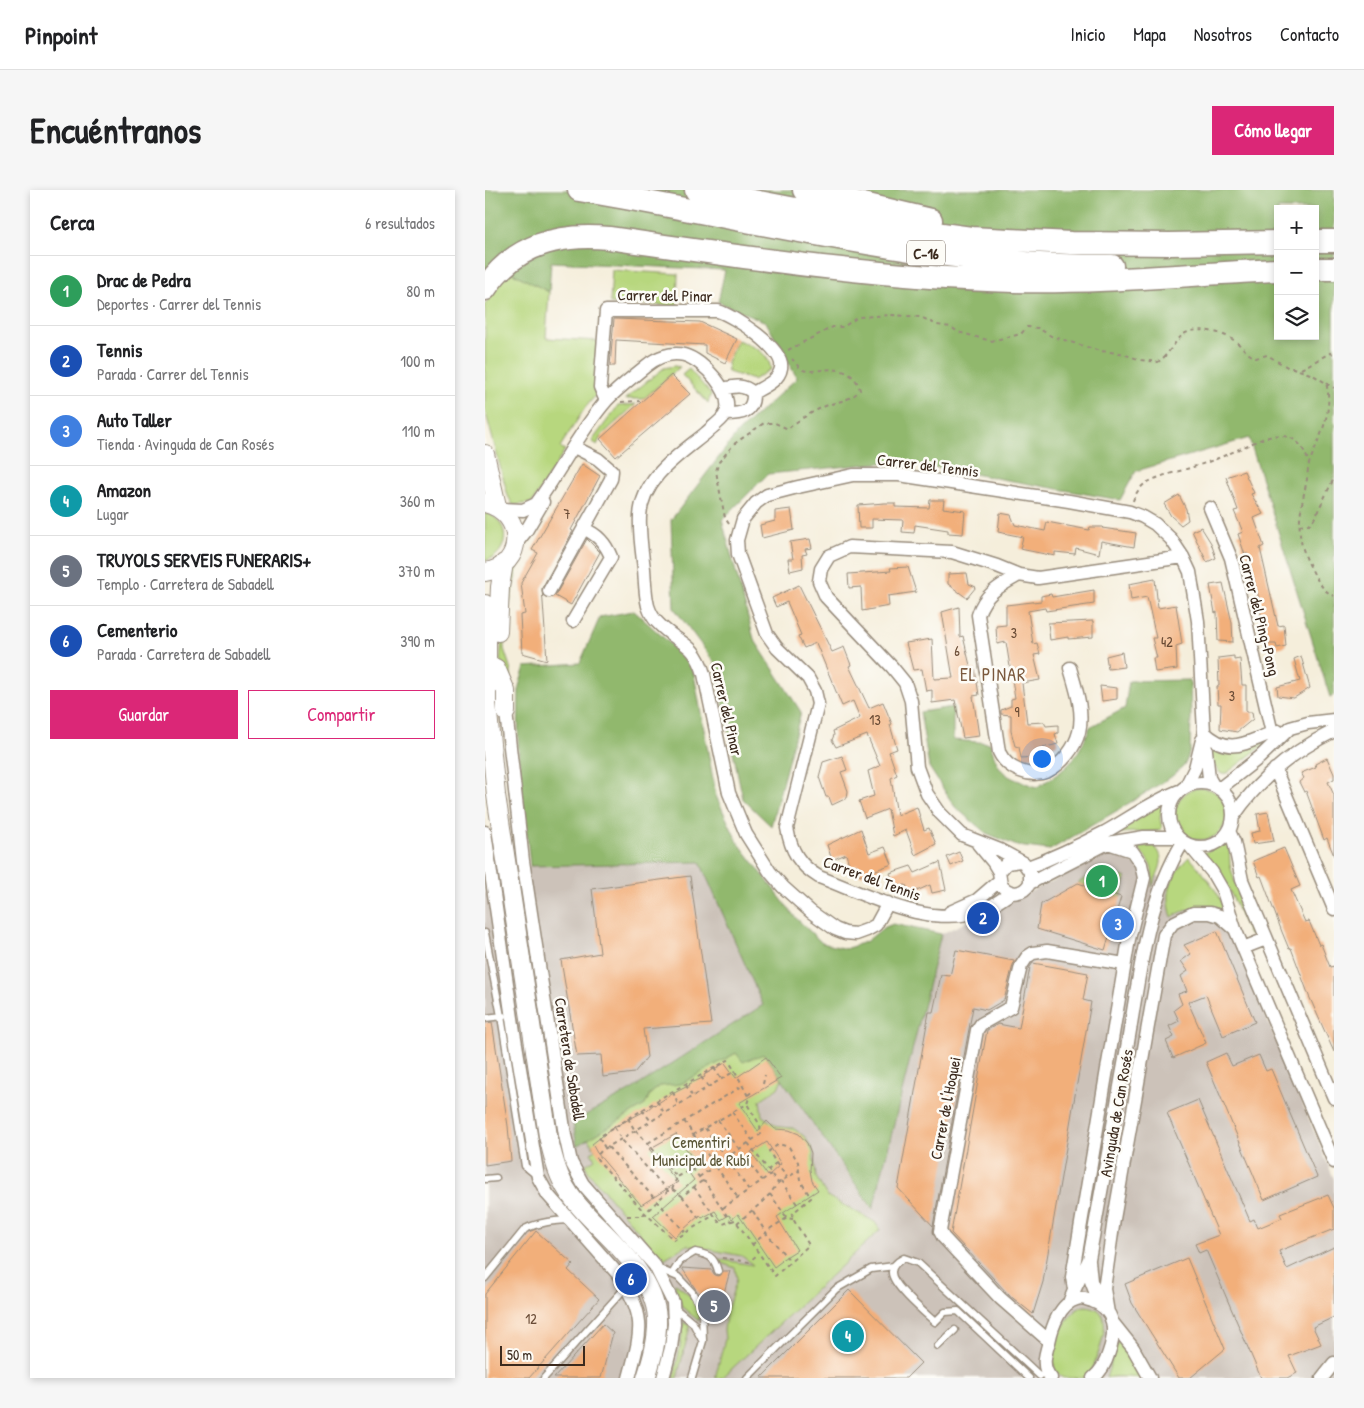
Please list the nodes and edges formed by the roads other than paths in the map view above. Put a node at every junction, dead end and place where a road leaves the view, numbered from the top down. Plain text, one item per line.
1 (579, 190) edge
2 (696, 190) edge
3 (804, 190) edge
4 (1000, 239) junction
5 (1334, 241) edge
6 (1274, 242) edge
7 (1319, 242) edge
8 (1334, 259) edge
9 (1319, 260) edge
10 (1274, 261) edge
11 (1319, 269) edge
12 (1334, 269) edge
13 (1274, 270) edge
14 (485, 289) edge
15 (723, 389) junction
16 (753, 393) junction
17 (606, 401) junction
18 (725, 414) junction
19 (574, 447) junction
20 (485, 454) edge
21 (552, 483) junction
22 (495, 506) edge
23 (1210, 508) dead end
24 (584, 529) junction
25 (515, 546) junction
26 (1183, 557) junction
27 (504, 563) junction
28 (485, 572) edge
29 (1019, 575) junction
30 (549, 591) dead end
31 (485, 604) edge
32 (573, 621) dead end
33 (496, 668) junction
34 (1070, 668) dead end
35 (506, 712) joint
36 (1334, 720) edge
37 (490, 725) junction
38 (1290, 728) junction
39 (1334, 731) edge
40 (1204, 732) junction
41 (1272, 733) junction
42 (1275, 769) junction
43 (1216, 787) junction
44 (1183, 789) junction
45 (1233, 817) junction
46 (1229, 831) junction
47 (485, 832) edge
48 (974, 841) junction
49 (1183, 842) junction
50 (1108, 843) junction
51 (1024, 864) junction
52 (999, 877) junction
53 (1030, 882) junction
54 (1011, 893) junction
55 (1157, 895) junction
56 (888, 903) junction
57 (1334, 909) edge
58 (943, 916) junction
59 (1173, 923) junction
60 (1131, 925) junction
61 (1235, 929) junction
62 (485, 933) edge
63 (1267, 938) junction
64 (1144, 947) junction
65 (1243, 948) junction
66 (1124, 964) junction
67 (506, 1016) junction
68 (485, 1018) edge
69 (1334, 1098) edge
70 (1334, 1162) edge
71 (496, 1178) dead end
72 (485, 1179) edge
73 (569, 1220) junction
74 (1089, 1259) junction
75 (655, 1266) junction
76 (894, 1266) junction
77 (718, 1270) dead end
78 (671, 1274) junction
79 (485, 1278) edge
80 (626, 1286) junction
81 (1074, 1290) junction
82 (1069, 1303) junction
83 (673, 1307) junction
84 (1107, 1313) junction
85 (955, 1330) dead end
86 (703, 1341) junction
87 (1049, 1341) junction
88 (938, 1346) dead end
89 (1334, 1363) edge
90 (1043, 1376) edge
91 (543, 1378) edge
92 (629, 1378) edge
93 (646, 1378) edge
94 (663, 1378) edge
95 (692, 1378) edge
96 (747, 1378) edge
97 (1093, 1378) edge
98 (1150, 1378) edge
99 (1323, 1378) edge

1 - 10 highway, C-16
2 - 4 highway, C-16
3 - 4 highway
4 - 6 highway, C-16
5 - 7 highway
8 - 9 highway
11 - 12 highway
13 - 14 highway
15 - 16 street
15 - 17 street
15 - 18 street
16 - 17 street, Carrer del Pinar
16 - 18 street, Carrer del Pinar
17 - 19 street
18 - 56 street, Carrer del Pinar
19 - 21 street
19 - 24 street
20 - 22 main road
21 - 22 street
21 - 25 street
22 - 25 main road
23 - 41 street, Carrer del Ping-Pong
24 - 30 street
24 - 32 street
25 - 27 main road
26 - 29 street
26 - 40 street, Carrer del Tennis
26 - 56 street, Carrer del Tennis
27 - 28 main road
27 - 33 main road
29 - 34 street
29 - 48 street
31 - 37 main road
33 - 35 main road
33 - 37 main road
35 - 75 street, Carretera de Sabadell
36 - 38 street
37 - 93 main road
38 - 41 street
38 - 43 street
39 - 42 street
40 - 41 street
40 - 43 street, Carrer del Tennis
40 - 44 street, Carrer del Tennis
42 - 45 street
42 - 57 street
43 - 44 street
43 - 45 street
44 - 49 street
44 - 51 street
45 - 46 street
46 - 49 street
46 - 63 street
47 - 67 street
48 - 51 street
48 - 52 street
49 - 50 street, Carrer del Tennis
49 - 55 street, Avinguda de Can Rosés
49 - 61 street
50 - 53 street, Carrer del Tennis
50 - 60 street, Avinguda de Can Rosés
51 - 52 street
51 - 53 street
52 - 54 street
52 - 58 street
53 - 54 street, Carrer del Tennis
54 - 58 street, Carrer del Tennis
55 - 60 street, Avinguda de Can Rosés
55 - 64 street, Avinguda de Can Rosés
56 - 58 street, Carrer del Tennis
59 - 61 street
59 - 64 street
59 - 84 street, Avinguda de Can Rosés
60 - 66 street, Avinguda de Can Rosés
61 - 65 street
62 - 67 lane
63 - 65 street
63 - 69 street
64 - 74 street, Avinguda de Can Rosés
65 - 70 street
66 - 81 street, Avinguda de Can Rosés
66 - 87 street, Carrer de l'Hoquei
67 - 68 lane
67 - 73 street
71 - 72 lane
73 - 79 lane
73 - 80 street
74 - 81 street, Avinguda de Can Rosés
74 - 84 street, Avinguda de Can Rosés
75 - 78 lane
75 - 83 street, Carretera de Sabadell
76 - 90 lane
76 - 90 lane
76 - 96 lane
77 - 78 lane
78 - 86 lane
80 - 91 lane
80 - 92 street
81 - 82 street, Avinguda de Can Rosés
82 - 84 street
82 - 87 street, Avinguda de Can Rosés
83 - 86 lane
83 - 94 street, Carretera de Sabadell
84 - 97 street
84 - 98 street
85 - 88 lane
86 - 95 lane
87 - 90 street, Avinguda de Can Rosés
89 - 99 street

